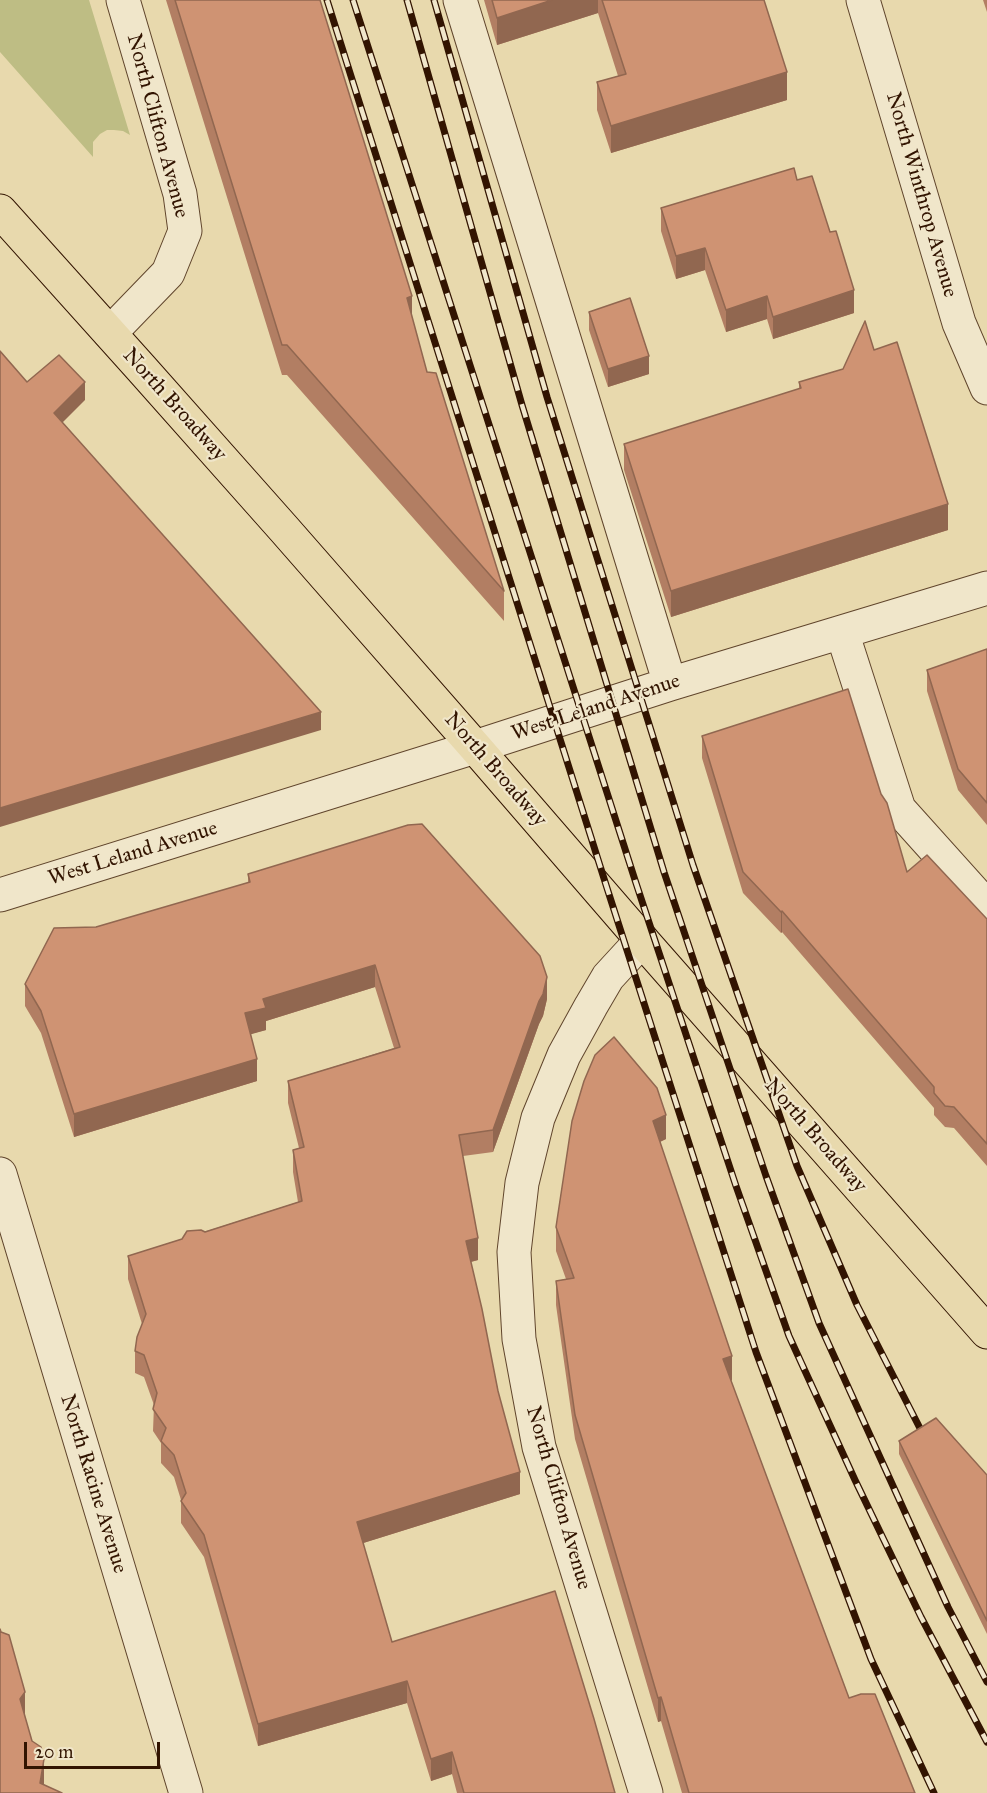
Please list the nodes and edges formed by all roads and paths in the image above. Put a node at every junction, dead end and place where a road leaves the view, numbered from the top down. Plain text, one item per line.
1 (123, 0) edge
2 (460, 0) edge
3 (863, 0) edge
4 (0, 211) edge
5 (110, 333) junction
6 (987, 388) edge
7 (987, 588) edge
8 (842, 632) junction
9 (670, 684) junction
10 (475, 747) junction
11 (0, 895) edge
12 (987, 907) edge
13 (642, 940) junction
14 (0, 1174) edge
15 (987, 1332) edge
16 (186, 1793) edge
17 (646, 1793) edge

1 - 5 street, North Clifton Avenue
2 - 9 street
3 - 6 street, North Winthrop Avenue
4 - 5 main road, North Broadway
5 - 10 main road, North Broadway
7 - 8 street, West Leland Avenue
8 - 9 street, West Leland Avenue
8 - 12 street
9 - 10 street, West Leland Avenue
10 - 11 street, West Leland Avenue
10 - 13 main road, North Broadway
13 - 15 main road, North Broadway
13 - 17 street, North Clifton Avenue
14 - 16 street, North Racine Avenue

